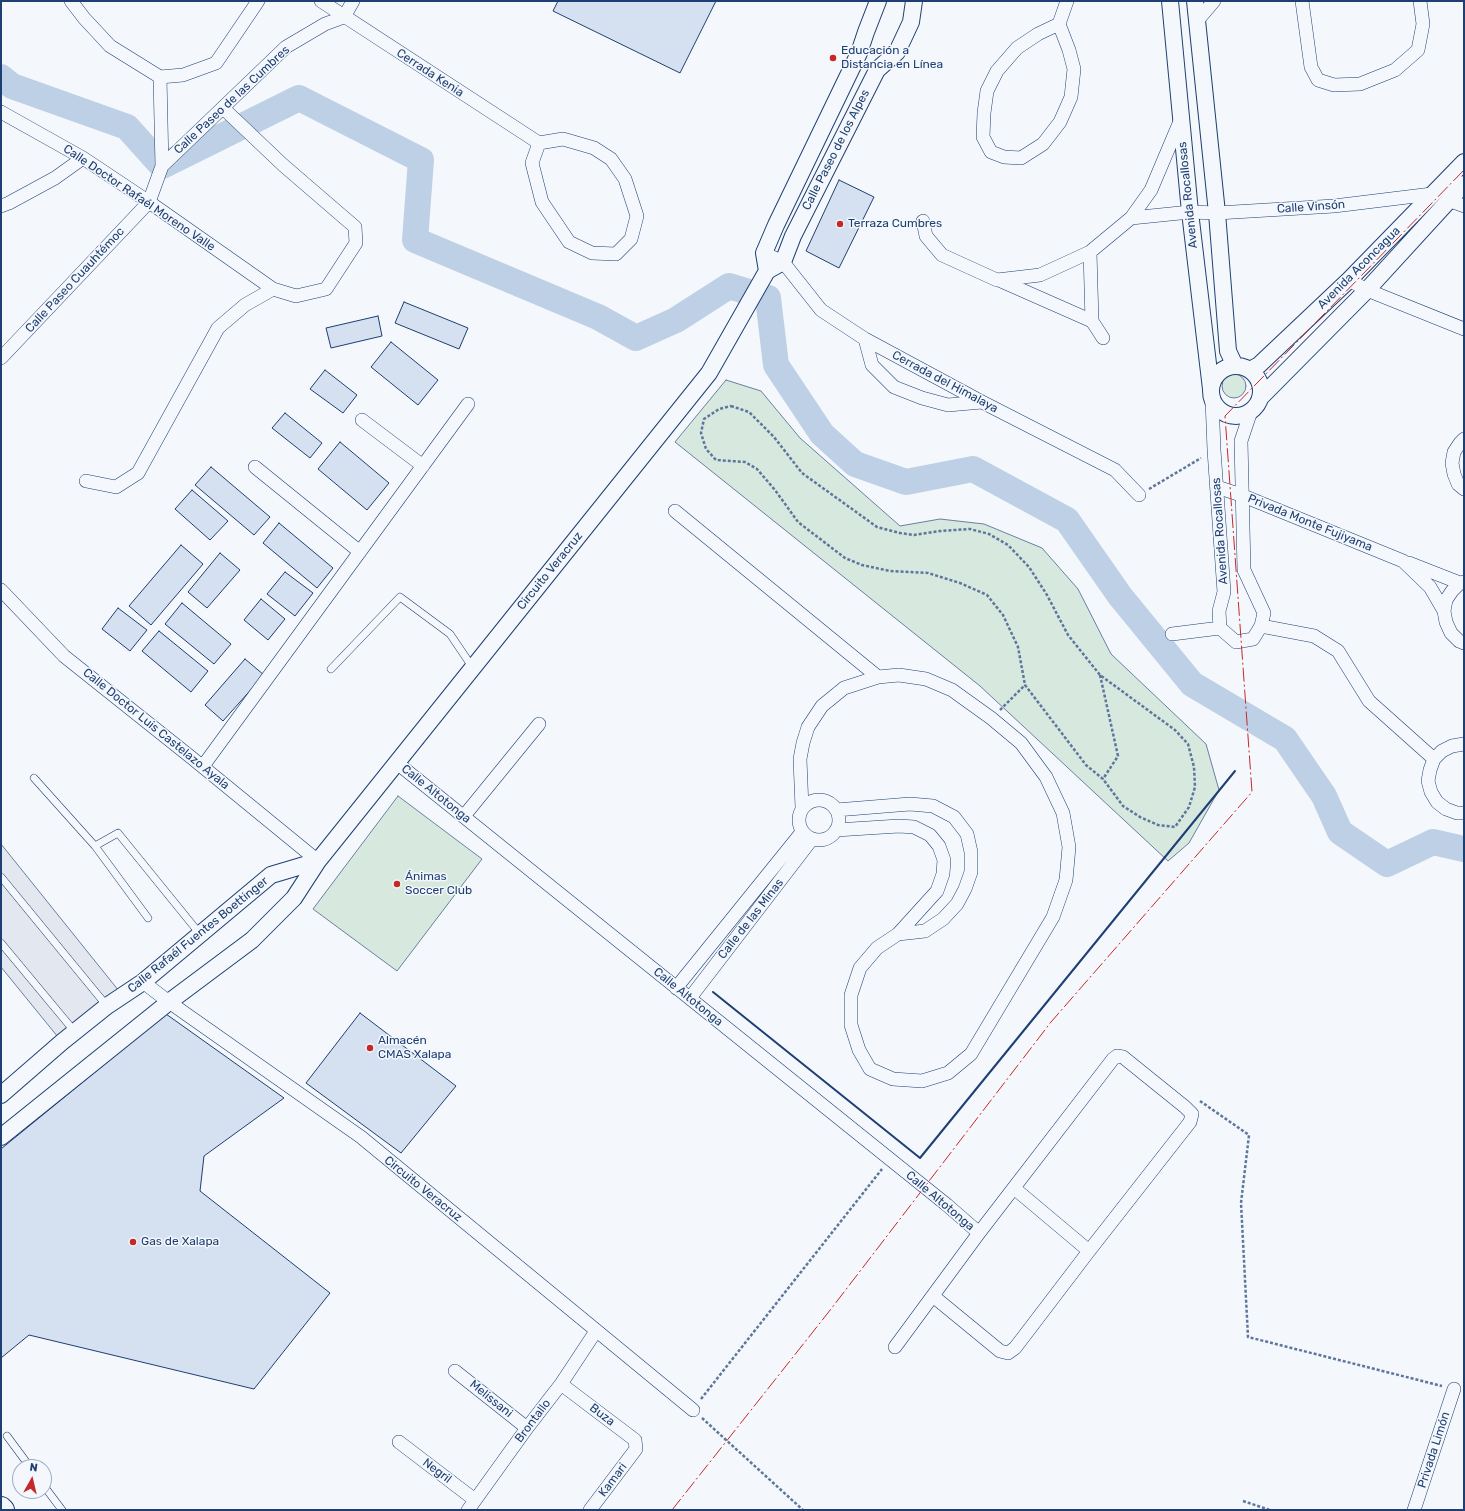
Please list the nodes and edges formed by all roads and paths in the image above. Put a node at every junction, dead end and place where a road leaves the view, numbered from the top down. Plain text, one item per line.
1 (87, 1) edge
2 (258, 1) edge
3 (321, 1) edge
4 (353, 1) edge
5 (878, 1) edge
6 (914, 1) edge
7 (1067, 1) edge
8 (1170, 1) edge
9 (1195, 1) edge
10 (1214, 1) edge
11 (1302, 1) edge
12 (1420, 1) edge
13 (73, 4) edge
14 (344, 17) junction
15 (1197, 21) junction
16 (1059, 24) junction
17 (1202, 71) junction
18 (1176, 73) junction
19 (160, 77) junction
20 (223, 108) junction
21 (1, 112) edge
22 (1181, 119) junction
23 (539, 144) junction
24 (83, 158) junction
25 (1464, 162) edge
26 (162, 166) junction
27 (1464, 184) edge
28 (1432, 194) junction
29 (1448, 200) junction
30 (149, 202) junction
31 (1, 206) edge
32 (1464, 206) edge
33 (1190, 212) junction
34 (1217, 213) junction
35 (1132, 218) junction
36 (923, 221) dead end
37 (1090, 252) junction
38 (764, 253) junction
39 (783, 262) junction
40 (764, 276) junction
41 (997, 280) junction
42 (1349, 280) junction
43 (273, 289) junction
44 (1367, 290) junction
45 (1092, 321) junction
46 (1464, 329) edge
47 (1103, 338) dead end
48 (865, 339) junction
49 (1, 358) edge
50 (1243, 368) junction
51 (1211, 394) junction
52 (982, 402) junction
53 (468, 404) dead end
54 (1255, 405) junction
55 (362, 420) dead end
56 (1464, 439) edge
57 (1214, 450) junction
58 (423, 466) junction
59 (254, 467) dead end
60 (86, 481) dead end
61 (1216, 487) junction
62 (1464, 489) edge
63 (1139, 495) joint
64 (1241, 495) junction
65 (675, 511) dead end
66 (360, 552) junction
67 (1403, 561) junction
68 (1462, 583) edge
69 (1, 590) edge
70 (1444, 611) junction
71 (1261, 626) junction
72 (1220, 628) junction
73 (1172, 634) dead end
74 (1464, 643) edge
75 (473, 668) junction
76 (331, 669) dead end
77 (1100, 675) junction
78 (878, 677) junction
79 (1025, 685) junction
80 (991, 718) junction
81 (539, 724) dead end
82 (1464, 744) edge
83 (1434, 759) junction
84 (397, 763) junction
85 (203, 766) junction
86 (34, 778) dead end
87 (1103, 779) junction
88 (801, 780) junction
89 (816, 800) junction
90 (802, 808) junction
91 (836, 810) junction
92 (1464, 813) edge
93 (464, 816) junction
94 (836, 830) junction
95 (807, 836) junction
96 (95, 846) junction
97 (318, 861) junction
98 (1, 877) edge
99 (750, 896) junction
100 (761, 906) junction
101 (148, 918) dead end
102 (200, 934) junction
103 (898, 934) junction
104 (1, 943) edge
105 (709, 947) junction
106 (722, 957) junction
107 (143, 982) junction
108 (676, 988) junction
109 (690, 998) junction
110 (169, 1002) junction
111 (107, 1006) junction
112 (75, 1032) junction
113 (1, 1095) edge
114 (1197, 1099) dead end
115 (1, 1138) edge
116 (890, 1159) junction
117 (1014, 1188) junction
118 (979, 1233) junction
119 (1089, 1251) junction
120 (933, 1296) junction
121 (596, 1330) junction
122 (895, 1347) dead end
123 (455, 1370) dead end
124 (562, 1384) junction
125 (1454, 1389) joint
126 (693, 1410) junction
127 (527, 1428) junction
128 (7, 1436) dead end
129 (399, 1442) dead end
130 (636, 1449) joint
131 (24, 1459) edge
132 (52, 1497) edge
133 (1243, 1501) dead end
134 (471, 1505) edge
135 (1, 1508) edge
136 (3, 1510) edge
137 (62, 1510) edge
138 (590, 1510) edge
139 (803, 1510) edge
140 (1270, 1510) edge
141 (1414, 1510) edge

1 - 13 street
2 - 19 street
3 - 14 street, Cerrada Kenia
4 - 14 street
5 - 38 street, Calle Paseo de los Alpes
6 - 39 street, Calle Paseo de los Alpes
7 - 16 street
8 - 18 street, Avenida Rocallosas
9 - 15 street
10 - 15 street
11 - 12 street
13 - 19 street
14 - 20 street, Calle Paseo de las Cumbres
14 - 23 street, Cerrada Kenia
15 - 17 street
16 - 16 street
17 - 18 street
17 - 34 street
18 - 22 street, Avenida Rocallosas
19 - 26 street
20 - 26 street, Calle Paseo de las Cumbres
20 - 43 street, Calle Doctor Rafaél Moreno Valle
21 - 24 street, Calle Doctor Rafaél Moreno Valle
22 - 33 street, Avenida Rocallosas
22 - 35 street
23 - 23 street
24 - 30 street, Calle Doctor Rafaél Moreno Valle
24 - 31 street
25 - 28 street, Avenida Aconcagua
26 - 30 street, Calle Paseo de las Cumbres
27 - 29 street, Avenida Aconcagua
28 - 34 street, Calle Vinsón
28 - 42 street, Avenida Aconcagua
29 - 32 street
29 - 44 street, Avenida Aconcagua
30 - 43 street, Calle Doctor Rafaél Moreno Valle
30 - 49 street, Calle Paseo Cuauhtémoc
33 - 34 street, Calle Vinsón
33 - 35 street, Calle Vinsón
33 - 51 street, Avenida Rocallosas
34 - 50 street
35 - 37 street
36 - 41 street
37 - 41 street
37 - 45 street
38 - 39 street, Cerrada del Himalaya
38 - 40 street
39 - 40 street
39 - 48 street, Cerrada del Himalaya
40 - 75 street, Circuito Veracruz
41 - 45 street
42 - 44 street
42 - 50 street, Avenida Aconcagua
43 - 60 street
44 - 46 street
44 - 54 street, Avenida Aconcagua
45 - 47 street
48 - 52 street, Cerrada del Himalaya
48 - 52 street
50 - 51 street
50 - 54 street
51 - 54 street
51 - 57 street, Avenida Rocallosas
52 - 63 street, Cerrada del Himalaya
53 - 58 street
54 - 64 street, Avenida Rocallosas
55 - 58 street
56 - 62 street
57 - 61 street, Avenida Rocallosas
57 - 63 path
58 - 66 street
59 - 66 street
61 - 64 street, Privada Monte Fujiyama
61 - 72 street, Avenida Rocallosas
64 - 67 street, Privada Monte Fujiyama
64 - 71 street, Avenida Rocallosas
65 - 78 street
66 - 85 street
67 - 68 street, Privada Monte Fujiyama
67 - 70 street, Privada Monte Fujiyama
68 - 70 street, Privada Monte Fujiyama
69 - 85 street, Calle Doctor Luis Castelazo Ayala
70 - 74 street, Privada Monte Fujiyama
71 - 72 street
71 - 83 street
72 - 73 street
75 - 76 lane
75 - 84 street, Circuito Veracruz
77 - 79 path
77 - 87 path
77 - 87 path
78 - 80 street
78 - 88 street
79 - 80 path
79 - 87 path
80 - 103 street
81 - 93 street
82 - 83 street
83 - 92 street
84 - 93 street, Calle Altotonga
84 - 97 street, Circuito Veracruz
85 - 97 street, Calle Doctor Luis Castelazo Ayala
86 - 96 lane
88 - 89 street
88 - 90 street
89 - 90 street
89 - 91 street
90 - 95 street
91 - 94 street
91 - 103 street
93 - 108 street, Calle Altotonga
94 - 95 street
94 - 103 street
95 - 99 street, Calle de las Minas
95 - 100 street, Calle de las Minas
96 - 101 lane
96 - 102 lane
97 - 102 street, Calle Rafaél Fuentes Boettinger
97 - 110 street
98 - 111 lane
99 - 100 street
99 - 105 street, Calle de las Minas
100 - 106 street, Calle de las Minas
102 - 107 street, Calle Rafaél Fuentes Boettinger
104 - 112 lane
105 - 106 street
105 - 108 street, Calle de las Minas
106 - 109 street, Calle de las Minas
107 - 110 street, Circuito Veracruz
107 - 111 street, Calle Rafaél Fuentes Boettinger
108 - 109 street, Calle Altotonga
109 - 116 street, Calle Altotonga
110 - 115 street
110 - 121 street, Circuito Veracruz
111 - 112 street, Calle Rafaél Fuentes Boettinger
112 - 113 street, Calle Rafaél Fuentes Boettinger
114 - 125 path
116 - 118 street, Calle Altotonga
116 - 126 path
117 - 118 street
117 - 119 street
117 - 119 street
118 - 120 street
119 - 120 street
120 - 122 street
121 - 124 street, Brontallo
121 - 126 street, Circuito Veracruz
123 - 127 street, Melissani
124 - 127 street, Brontallo
124 - 130 street, Buza
125 - 141 street, Privada Limón
126 - 139 path
127 - 134 street, Brontallo
128 - 131 lane
129 - 134 street, Negril
130 - 138 street, Kamari
132 - 137 lane
133 - 140 path
135 - 136 highway

